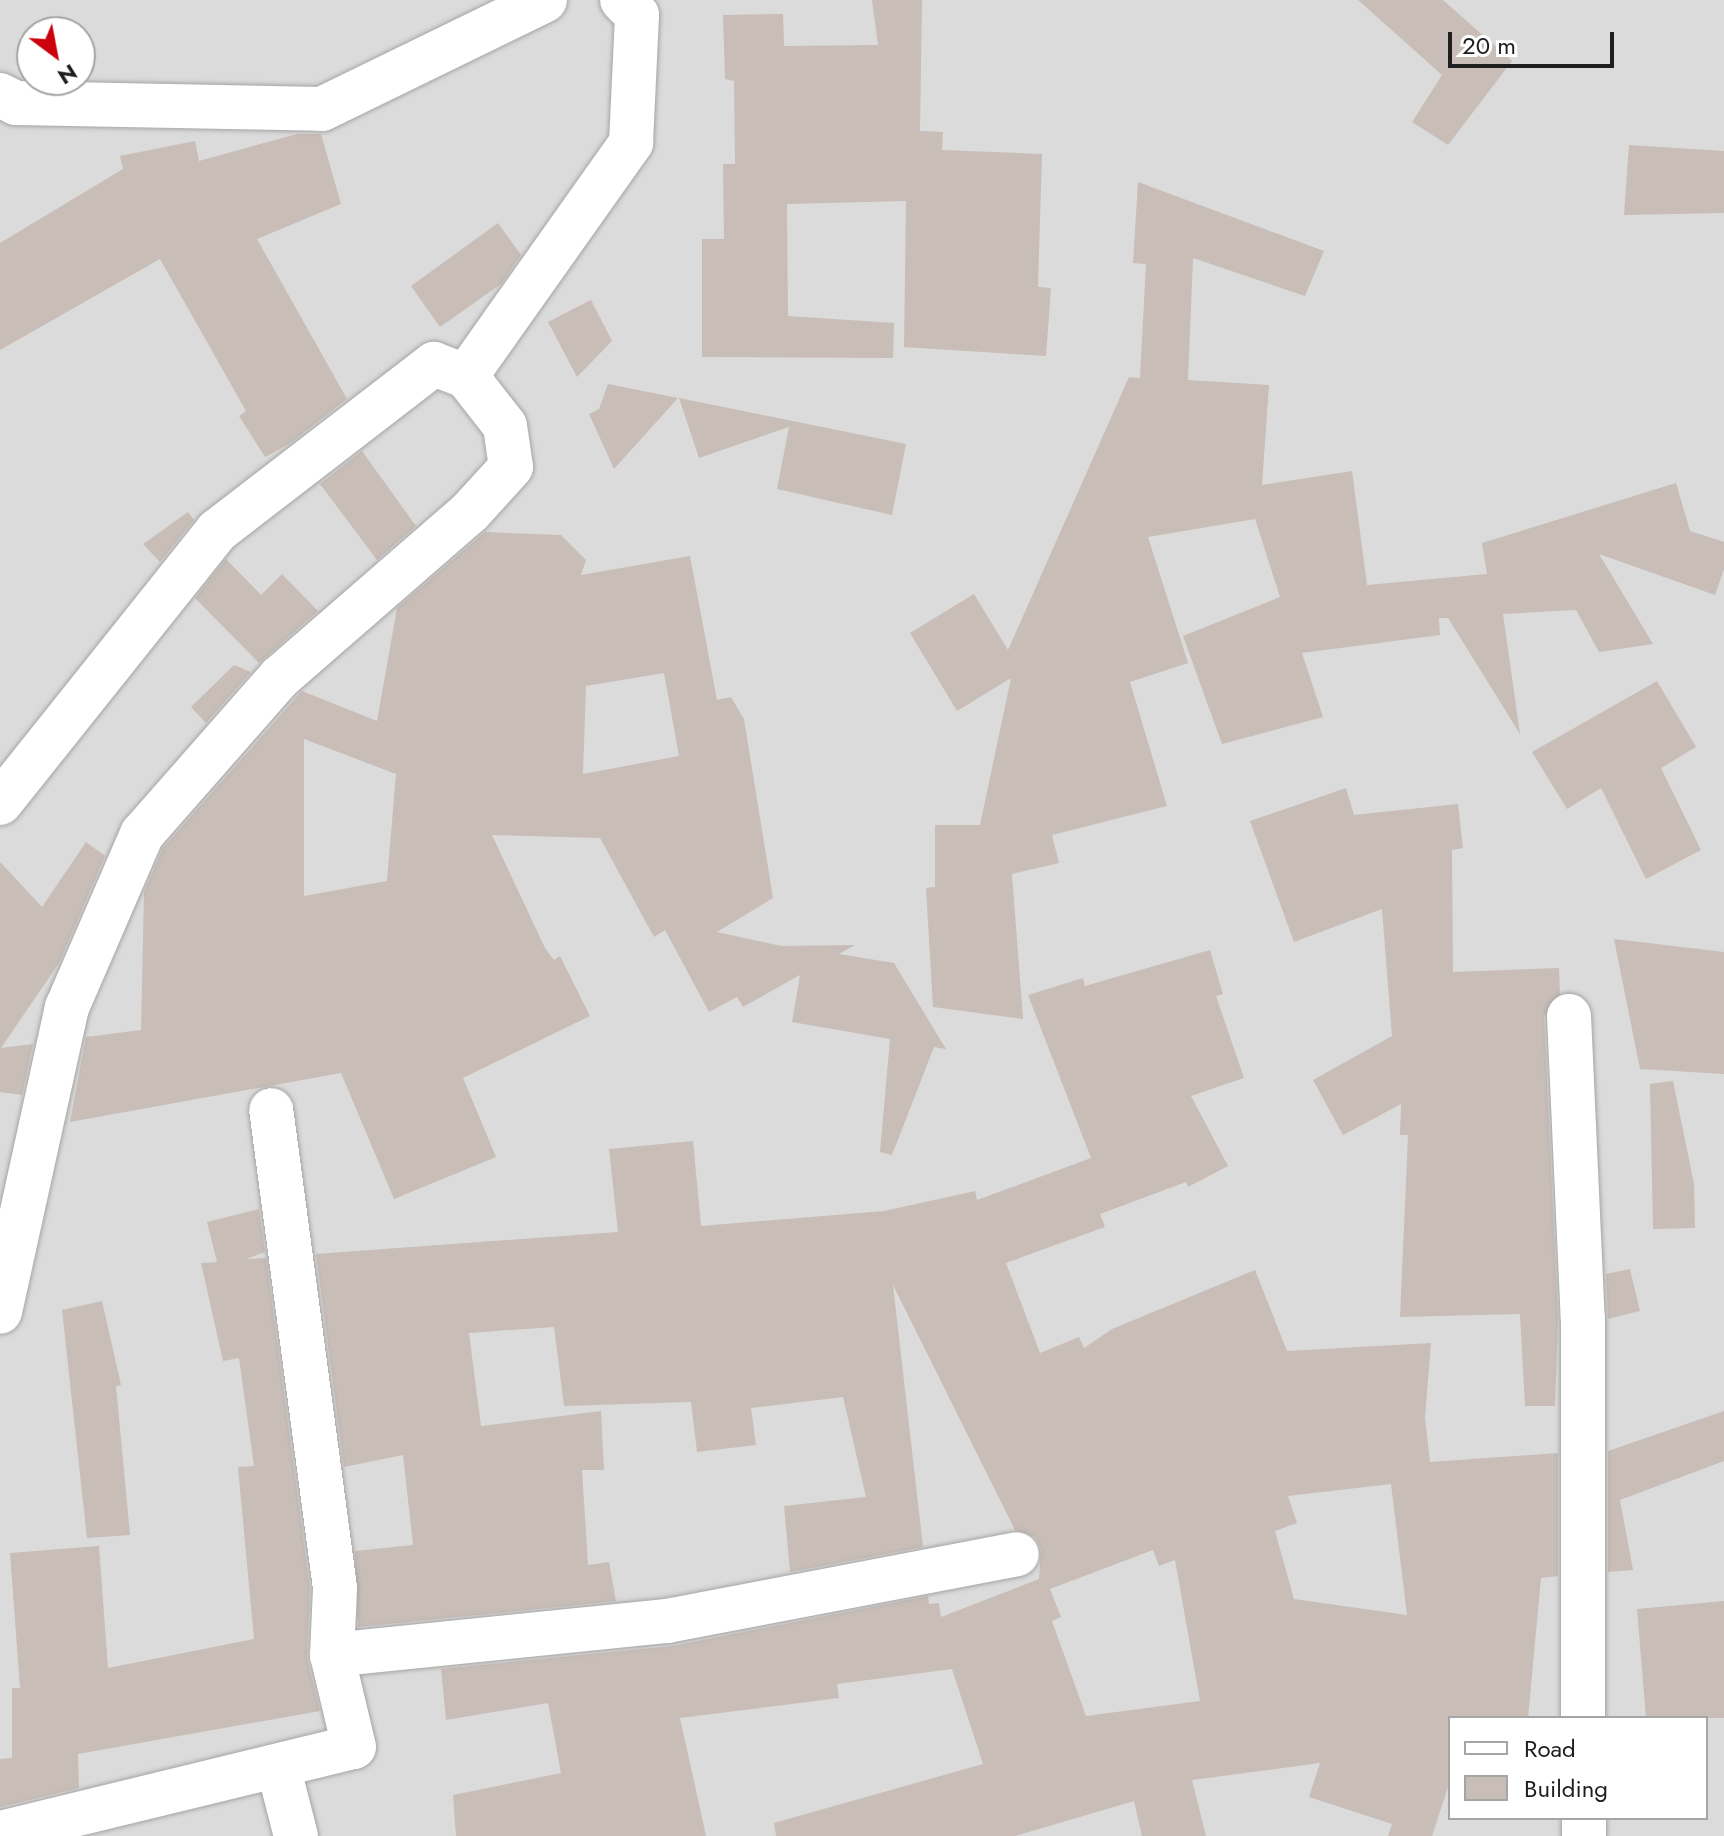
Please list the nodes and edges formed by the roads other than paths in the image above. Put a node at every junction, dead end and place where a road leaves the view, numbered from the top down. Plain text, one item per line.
1 (545, 0) edge
2 (622, 0) edge
3 (0, 95) edge
4 (466, 376) junction
5 (0, 803) edge
6 (1569, 1016) dead end
7 (271, 1110) dead end
8 (0, 1312) edge
9 (1017, 1554) dead end
10 (332, 1655) junction
11 (1583, 1716) edge
12 (278, 1766) junction
13 (0, 1833) edge
14 (296, 1836) edge

1 - 3 street
2 - 4 street
4 - 5 street
4 - 8 street
6 - 11 street
7 - 10 street
9 - 10 street
10 - 12 street
12 - 13 street
12 - 14 street

